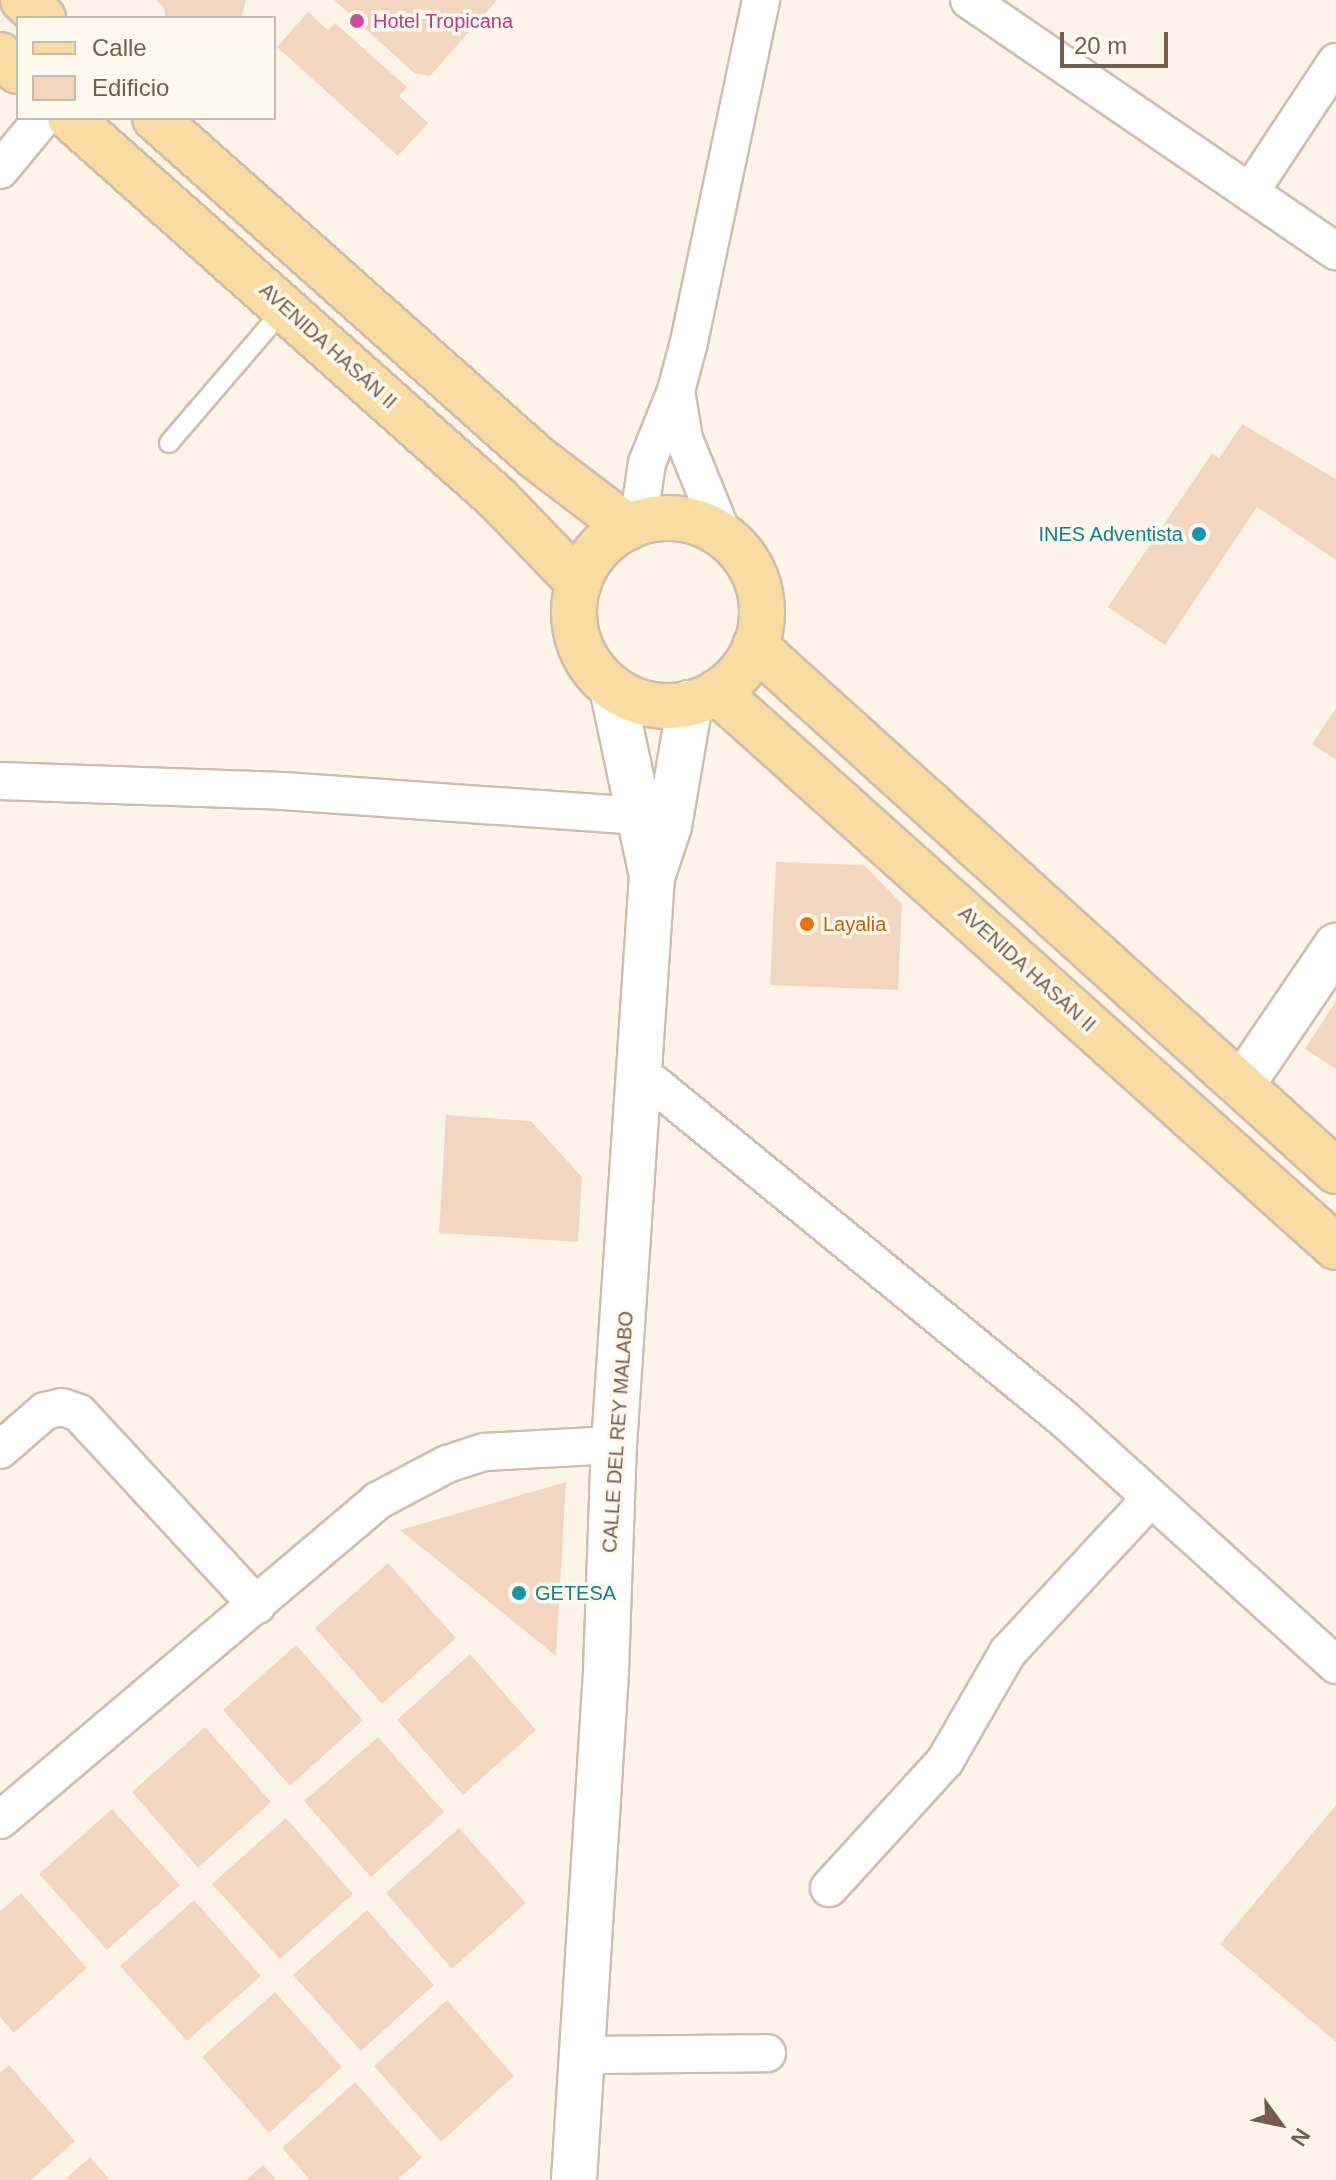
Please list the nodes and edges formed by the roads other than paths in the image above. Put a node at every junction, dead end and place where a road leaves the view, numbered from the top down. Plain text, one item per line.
1 (23, 0) edge
2 (761, 0) edge
3 (969, 0) edge
4 (41, 16) edge
5 (0, 55) edge
6 (1336, 62) edge
7 (16, 69) edge
8 (41, 120) edge
9 (72, 120) edge
10 (157, 120) edge
11 (0, 170) edge
12 (1250, 192) junction
13 (1336, 251) edge
14 (285, 307) junction
15 (676, 391) junction
16 (169, 443) dead end
17 (633, 525) junction
18 (723, 535) junction
19 (579, 583) junction
20 (755, 646) junction
21 (612, 688) junction
22 (703, 698) junction
23 (0, 781) edge
24 (640, 816) junction
25 (652, 876) junction
26 (1336, 946) edge
27 (642, 1074) junction
28 (1243, 1083) junction
29 (1336, 1171) edge
30 (1336, 1247) edge
31 (614, 1445) junction
32 (0, 1450) edge
33 (1150, 1499) junction
34 (257, 1605) junction
35 (1336, 1665) edge
36 (0, 1820) edge
37 (829, 1888) dead end
38 (767, 2053) dead end
39 (585, 2055) junction
40 (574, 2180) edge

1 - 4 main road
2 - 15 street
3 - 12 street
5 - 7 main road
6 - 12 street
8 - 11 street
9 - 14 main road, AVENIDA HASÁN II
10 - 17 main road
12 - 13 street
14 - 16 lane
14 - 19 main road, AVENIDA HASÁN II
15 - 17 street
15 - 18 street
17 - 18 main road
17 - 19 main road
18 - 20 main road
19 - 21 main road
20 - 22 main road
20 - 28 main road
21 - 22 main road
21 - 24 main road, CALLE DEL REY MALABO
22 - 25 main road, CALLE DEL REY MALABO
22 - 30 main road, AVENIDA HASÁN II
23 - 24 street
24 - 25 main road, CALLE DEL REY MALABO
25 - 27 main road, CALLE DEL REY MALABO
26 - 28 main road
27 - 31 main road, CALLE DEL REY MALABO
27 - 33 street
28 - 29 main road
31 - 34 street
31 - 39 main road, CALLE DEL REY MALABO
32 - 34 street
33 - 35 street
33 - 37 street
34 - 36 street
38 - 39 street
39 - 40 main road, CALLE DEL REY MALABO

